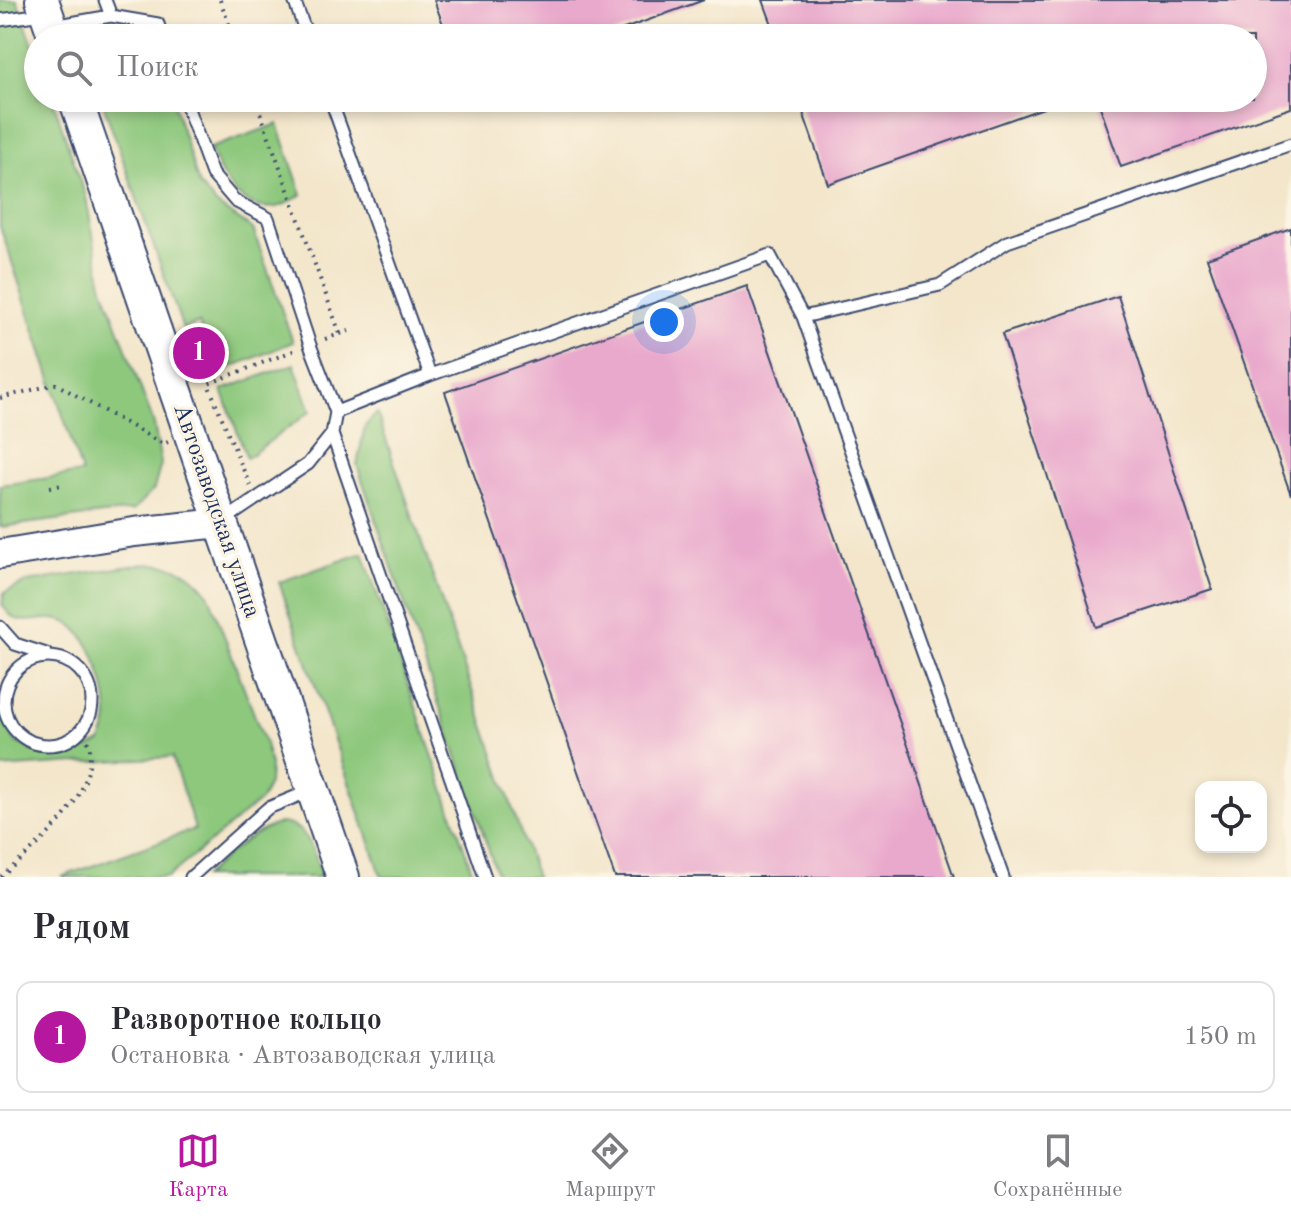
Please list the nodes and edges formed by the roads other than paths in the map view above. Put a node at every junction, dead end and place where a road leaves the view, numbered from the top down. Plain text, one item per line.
1 (105, 0) edge
2 (294, 0) edge
3 (111, 16) junction
4 (0, 20) edge
5 (49, 20) edge
6 (158, 24) edge
7 (303, 24) edge
8 (80, 112) edge
9 (189, 112) edge
10 (335, 112) edge
11 (1291, 144) edge
12 (803, 317) junction
13 (430, 375) junction
14 (336, 412) junction
15 (332, 434) junction
16 (221, 523) junction
17 (0, 554) edge
18 (0, 627) edge
19 (61, 658) junction
20 (0, 682) edge
21 (4, 703) junction
22 (312, 790) junction
23 (191, 877) edge
24 (343, 877) edge
25 (485, 877) edge
26 (1003, 877) edge

1 - 3 lane
2 - 7 lane
3 - 5 lane
3 - 6 lane
4 - 5 lane
8 - 16 main road, Автозаводская улица
9 - 14 lane
10 - 13 lane
11 - 12 lane
12 - 13 lane
12 - 26 lane
13 - 14 lane
14 - 15 lane
15 - 16 lane
15 - 25 lane
16 - 17 street
16 - 22 main road, Автозаводская улица
18 - 19 lane
19 - 21 lane
19 - 21 lane
20 - 21 lane
22 - 23 lane
22 - 24 main road, Автозаводская улица

